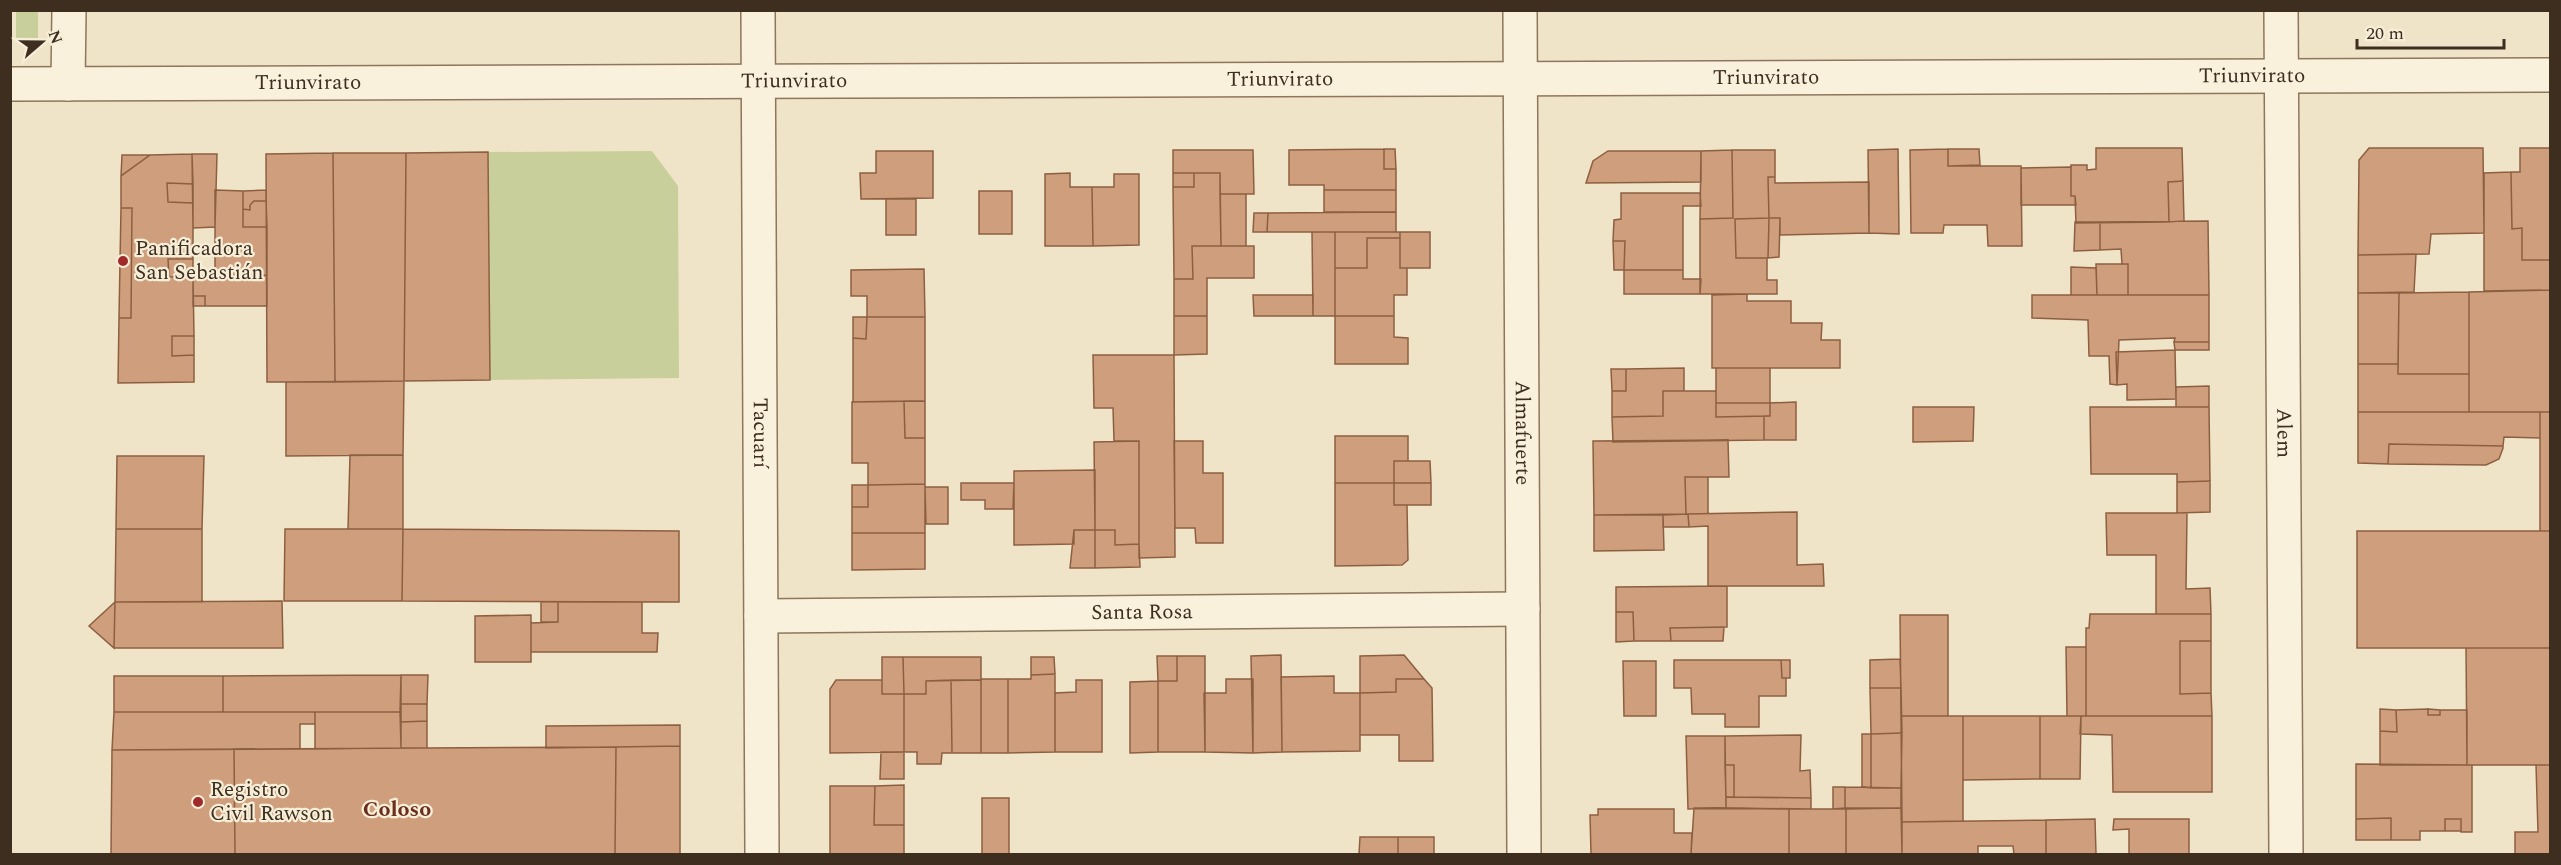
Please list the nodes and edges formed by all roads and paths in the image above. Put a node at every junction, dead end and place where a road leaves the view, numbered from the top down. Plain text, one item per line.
1 (69, 10) edge
2 (758, 10) edge
3 (1520, 10) edge
4 (2281, 10) edge
5 (2550, 75) edge
6 (2282, 76) junction
7 (1521, 79) junction
8 (759, 81) junction
9 (10, 84) edge
10 (68, 84) junction
11 (1523, 609) junction
12 (761, 616) junction
13 (762, 855) edge
14 (1524, 855) edge
15 (2286, 855) edge

1 - 10 street
2 - 8 street, Tacuarí
3 - 7 street, Almafuerte
4 - 6 street, Alem
5 - 6 street, Triunvirato
6 - 7 street, Triunvirato
6 - 15 street, Alem
7 - 8 street, Triunvirato
7 - 11 street, Almafuerte
8 - 10 street, Triunvirato
8 - 12 street, Tacuarí
9 - 10 street, Triunvirato
11 - 12 street, Santa Rosa
11 - 14 street, Almafuerte
12 - 13 street, Tacuarí

